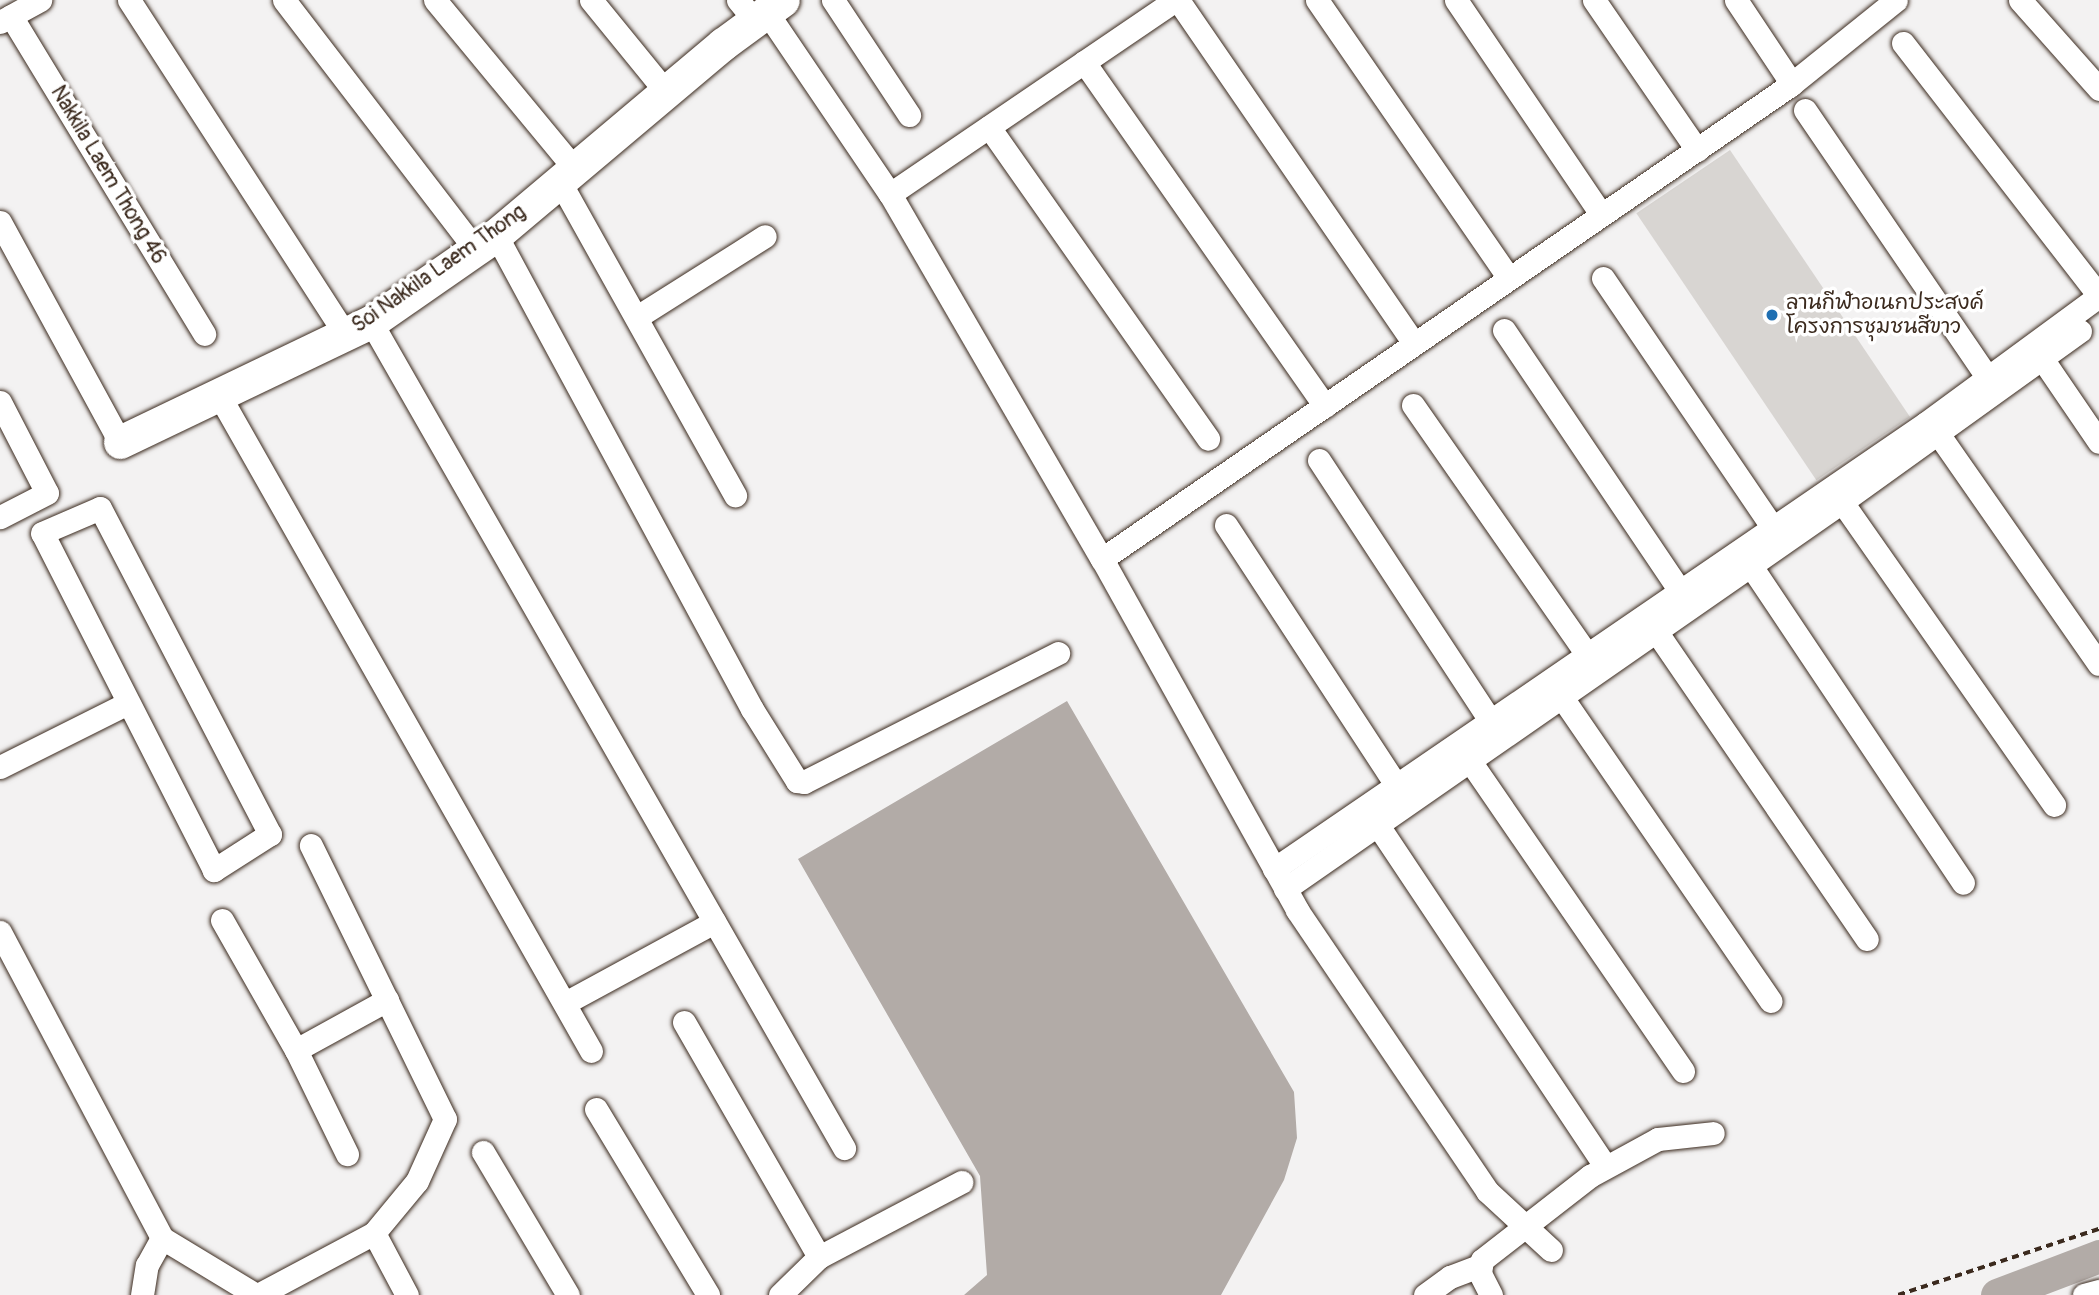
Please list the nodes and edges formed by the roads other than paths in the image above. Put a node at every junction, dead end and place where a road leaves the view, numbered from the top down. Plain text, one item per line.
1 (40, 0) edge
2 (129, 0) edge
3 (284, 0) edge
4 (435, 0) edge
5 (592, 0) edge
6 (833, 0) edge
7 (1176, 0) edge
8 (1317, 0) edge
9 (1455, 0) edge
10 (1594, 0) edge
11 (1736, 0) edge
12 (1896, 0) edge
13 (2020, 0) edge
14 (759, 5) edge
15 (5, 19) edge
16 (1903, 43) dead end
17 (1084, 62) junction
18 (1793, 83) junction
19 (2099, 89) edge
20 (666, 92) junction
21 (1805, 110) dead end
22 (909, 115) dead end
23 (989, 127) junction
24 (1697, 150) junction
25 (568, 175) junction
26 (890, 194) junction
27 (1601, 214) junction
28 (0, 222) edge
29 (765, 236) dead end
30 (486, 242) junction
31 (1508, 277) junction
32 (1603, 278) dead end
33 (2099, 296) edge
34 (2099, 316) edge
35 (637, 317) junction
36 (358, 328) junction
37 (1504, 330) dead end
38 (204, 334) dead end
39 (1413, 344) junction
40 (2043, 360) junction
41 (1993, 385) junction
42 (219, 395) junction
43 (0, 402) edge
44 (1325, 405) junction
45 (1413, 405) dead end
46 (1939, 435) junction
47 (1208, 439) dead end
48 (120, 442) joint
49 (2099, 442) edge
50 (1319, 460) dead end
51 (1837, 494) junction
52 (735, 495) dead end
53 (0, 517) edge
54 (1226, 525) dead end
55 (1773, 528) junction
56 (1102, 559) junction
57 (1751, 566) junction
58 (1679, 589) junction
59 (1649, 621) junction
60 (1058, 653) dead end
61 (1587, 654) junction
62 (2099, 664) edge
63 (1561, 696) junction
64 (128, 703) junction
65 (1490, 720) junction
66 (1462, 751) junction
67 (0, 767) edge
68 (1396, 785) junction
69 (2054, 805) dead end
70 (1377, 824) junction
71 (311, 845) dead end
72 (1274, 869) junction
73 (1963, 883) dead end
74 (1285, 889) junction
75 (222, 920) dead end
76 (714, 922) junction
77 (0, 932) edge
78 (1867, 939) dead end
79 (387, 1000) junction
80 (1771, 1001) dead end
81 (565, 1003) junction
82 (684, 1022) dead end
83 (296, 1050) junction
84 (591, 1051) dead end
85 (1683, 1071) dead end
86 (596, 1109) dead end
87 (1713, 1133) dead end
88 (844, 1148) dead end
89 (483, 1152) dead end
90 (346, 1154) dead end
91 (1605, 1166) junction
92 (961, 1182) dead end
93 (1523, 1227) junction
94 (374, 1233) junction
95 (162, 1238) junction
96 (1551, 1250) dead end
97 (819, 1257) junction
98 (1479, 1266) junction
99 (2099, 1291) edge
100 (142, 1295) edge
101 (257, 1295) edge
102 (407, 1295) edge
103 (568, 1295) edge
104 (708, 1295) edge
105 (780, 1295) edge
106 (1425, 1295) edge
107 (1491, 1295) edge
108 (2084, 1295) edge

1 - 15 street
2 - 36 street
3 - 30 street
4 - 25 street
5 - 20 street
6 - 22 street
7 - 17 street
7 - 39 street
8 - 31 street
9 - 27 street
10 - 24 street
11 - 18 street
12 - 18 street
13 - 19 street
14 - 20 street, Soi Nakkila Laem Thong
14 - 26 street
15 - 38 street, Nakkila Laem Thong 46
16 - 33 street
17 - 23 street
17 - 44 street
18 - 24 street
20 - 25 street, Soi Nakkila Laem Thong
21 - 41 street
23 - 26 street
23 - 47 street
24 - 27 street
25 - 30 street, Soi Nakkila Laem Thong
25 - 35 street
26 - 56 street
27 - 31 street
28 - 48 street
29 - 35 street
30 - 36 street, Soi Nakkila Laem Thong
30 - 60 street
31 - 39 street
32 - 55 street
33 - 41 street
34 - 40 street
35 - 52 street
36 - 42 street, Soi Nakkila Laem Thong
36 - 76 street
37 - 58 street
39 - 44 street
40 - 41 street
40 - 49 street
41 - 46 street
41 - 51 street
42 - 48 street, Soi Nakkila Laem Thong
42 - 81 street
43 - 53 street
44 - 56 street
45 - 61 street
46 - 51 street
46 - 62 street
50 - 65 street
51 - 55 street
51 - 57 street
51 - 69 street
54 - 68 street
55 - 58 street
56 - 72 street
57 - 59 street
57 - 73 street
58 - 59 street
59 - 61 street
59 - 63 street
59 - 78 street
61 - 65 street
63 - 66 street
63 - 80 street
64 - 64 street
64 - 67 street
65 - 66 street
66 - 68 street
66 - 70 street
66 - 85 street
68 - 72 street
70 - 74 street
70 - 91 street
71 - 79 street
72 - 74 street
74 - 93 street
75 - 83 street
76 - 81 street
76 - 88 street
77 - 95 street
79 - 83 street
79 - 94 street
81 - 84 street
82 - 97 street
83 - 90 street
86 - 104 street
87 - 91 street
89 - 103 street
91 - 93 street
92 - 97 street
93 - 96 street
93 - 98 street
94 - 101 street
94 - 102 street
95 - 100 street
95 - 101 street
97 - 105 street
98 - 106 street
98 - 107 street
99 - 108 street

